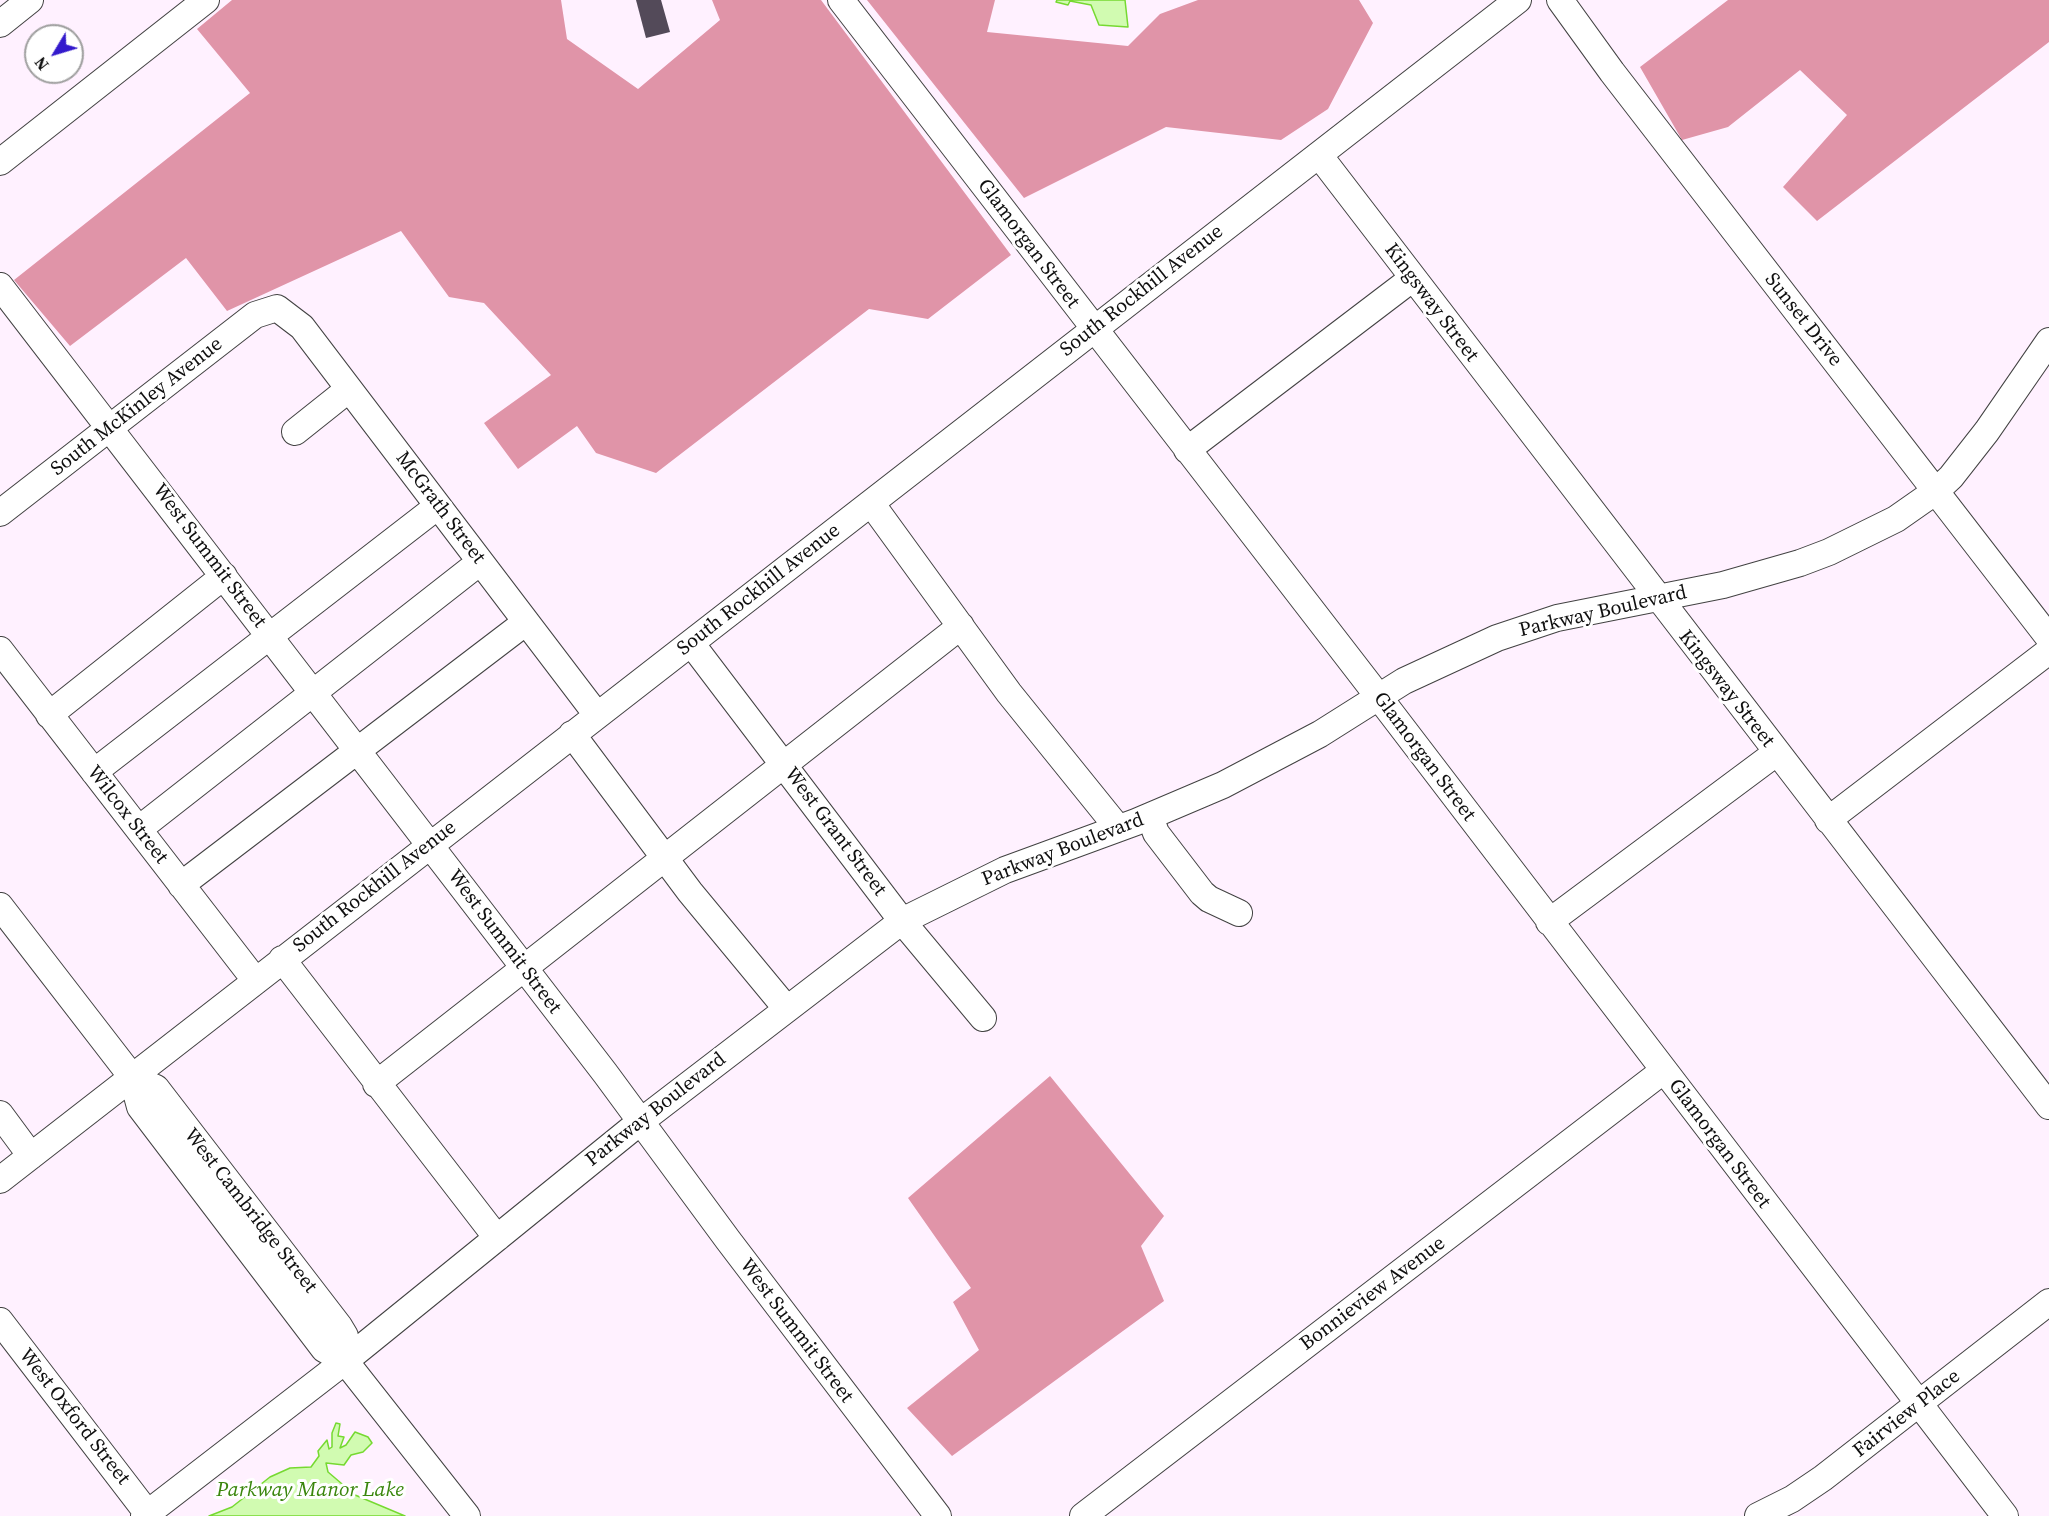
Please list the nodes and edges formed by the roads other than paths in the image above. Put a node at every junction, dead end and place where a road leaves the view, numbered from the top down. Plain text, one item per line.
1 (30, 0) edge
2 (206, 0) edge
3 (841, 0) edge
4 (1518, 0) edge
5 (1560, 0) edge
6 (0, 24) edge
7 (1319, 155) junction
8 (0, 162) edge
9 (1413, 278) junction
10 (0, 286) edge
11 (277, 308) joint
12 (1093, 329) junction
13 (2049, 341) edge
14 (349, 389) junction
15 (111, 427) junction
16 (295, 432) dead end
17 (1187, 450) junction
18 (1936, 491) junction
19 (871, 503) junction
20 (438, 506) junction
21 (0, 513) edge
22 (480, 562) junction
23 (224, 576) junction
24 (1655, 597) junction
25 (526, 622) junction
26 (961, 626) junction
27 (270, 636) junction
28 (2049, 638) edge
29 (692, 643) junction
30 (0, 650) edge
31 (2049, 651) edge
32 (313, 692) junction
33 (1378, 696) junction
34 (50, 715) junction
35 (597, 715) junction
36 (572, 734) junction
37 (358, 752) junction
38 (1776, 753) junction
39 (784, 765) junction
40 (94, 772) junction
41 (1150, 816) junction
42 (1828, 820) junction
43 (1118, 828) junction
44 (138, 829) junction
45 (429, 845) junction
46 (664, 857) junction
47 (181, 885) junction
48 (1239, 913) dead end
49 (4, 920) edge
50 (902, 921) junction
51 (1549, 922) junction
52 (282, 960) junction
53 (524, 968) junction
54 (255, 980) junction
55 (786, 1008) junction
56 (983, 1018) dead end
57 (1663, 1071) junction
58 (132, 1077) junction
59 (376, 1084) junction
60 (2049, 1106) edge
61 (0, 1114) edge
62 (640, 1122) junction
63 (31, 1156) junction
64 (0, 1180) edge
65 (497, 1238) junction
66 (2049, 1302) edge
67 (0, 1321) edge
68 (345, 1361) junction
69 (1919, 1404) junction
70 (146, 1515) edge
71 (467, 1516) edge
72 (938, 1516) edge
73 (1083, 1516) edge
74 (1758, 1516) edge
75 (2005, 1516) edge

1 - 6 street
2 - 8 street
3 - 12 street, Glamorgan Street
4 - 7 street, South Rockhill Avenue
5 - 18 street, Sunset Drive
7 - 9 street, Kingsway Street
7 - 12 street, South Rockhill Avenue
9 - 17 street
9 - 24 street, Kingsway Street
10 - 15 street, West Summit Street
11 - 14 street, McGrath Street
11 - 15 street, South McKinley Avenue
12 - 17 street, Glamorgan Street
12 - 19 street, South Rockhill Avenue
13 - 18 street, Parkway Boulevard
14 - 16 street
14 - 20 street, McGrath Street
15 - 21 street, South McKinley Avenue
15 - 23 street, West Summit Street
17 - 33 street, Glamorgan Street
18 - 24 street, Parkway Boulevard
18 - 28 street, Sunset Drive
19 - 26 street
19 - 29 street, South Rockhill Avenue
20 - 22 street, McGrath Street
20 - 27 street
22 - 25 street, McGrath Street
22 - 32 street
23 - 27 street, West Summit Street
23 - 34 street
24 - 33 street, Parkway Boulevard
24 - 38 street, Kingsway Street
25 - 35 street, McGrath Street
25 - 37 street
26 - 39 street
26 - 43 street
27 - 32 street, West Summit Street
27 - 40 street
29 - 35 street, South Rockhill Avenue
29 - 39 street, West Grant Street
30 - 34 street, Wilcox Street
31 - 42 street
32 - 37 street, West Summit Street
32 - 44 street
33 - 41 street, Parkway Boulevard
33 - 51 street, Glamorgan Street
34 - 40 street, Wilcox Street
35 - 36 street, South Rockhill Avenue
36 - 45 street, South Rockhill Avenue
36 - 46 street
37 - 45 street, West Summit Street
37 - 47 street
38 - 42 street, Kingsway Street
38 - 51 street
39 - 46 street
39 - 50 street, West Grant Street
40 - 44 street, Wilcox Street
41 - 43 street, Parkway Boulevard
41 - 48 street
42 - 60 street, Kingsway Street
43 - 50 street, Parkway Boulevard
44 - 47 street, Wilcox Street
45 - 52 street, South Rockhill Avenue
45 - 53 street, West Summit Street
46 - 53 street
46 - 55 street
47 - 54 street, Wilcox Street
49 - 58 street, West Cambridge Street
50 - 55 street, Parkway Boulevard
50 - 56 street, West Grant Street
51 - 57 street, Glamorgan Street
52 - 54 street, South Rockhill Avenue
52 - 59 street
53 - 59 street
53 - 62 street, West Summit Street
54 - 58 street, South Rockhill Avenue
55 - 62 street, Parkway Boulevard
57 - 69 street, Glamorgan Street
57 - 73 street, Bonnieview Avenue
58 - 63 street, South Rockhill Avenue
58 - 68 street, West Cambridge Street
59 - 65 street
61 - 63 street
62 - 65 street, Parkway Boulevard
62 - 72 street, West Summit Street
63 - 64 street, South Rockhill Avenue
65 - 68 street, Parkway Boulevard
66 - 69 street, Fairview Place
67 - 70 street, West Oxford Street
68 - 70 street, Parkway Boulevard
68 - 71 street, West Cambridge Street
69 - 74 street, Fairview Place
69 - 75 street, Glamorgan Street

